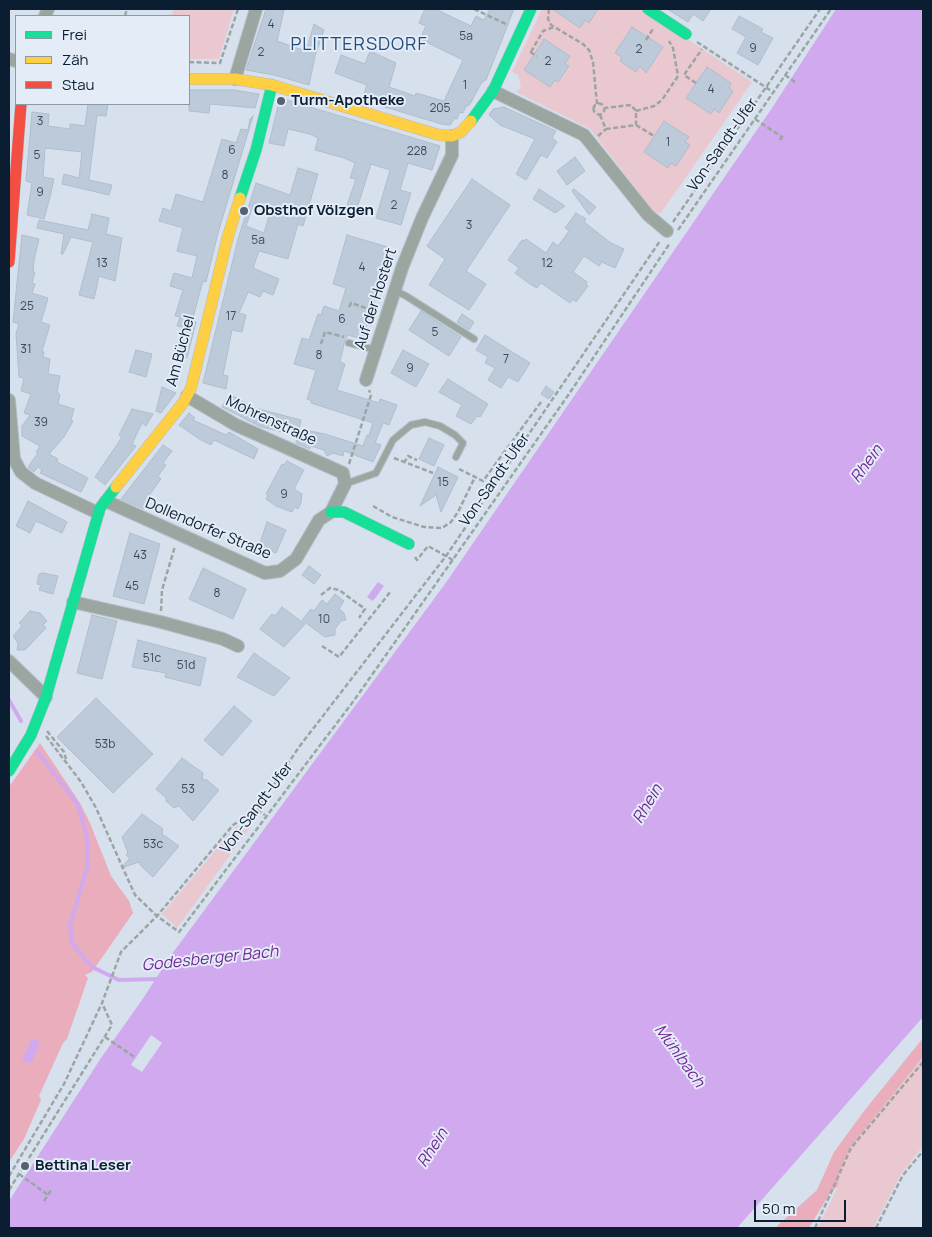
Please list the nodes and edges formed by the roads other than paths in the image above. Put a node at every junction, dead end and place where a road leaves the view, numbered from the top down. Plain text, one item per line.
1 (256, 9) edge
2 (531, 9) edge
3 (648, 9) edge
4 (686, 34) road end
5 (190, 79) edge
6 (235, 79) junction
7 (272, 85) junction
8 (494, 91) junction
9 (21, 105) edge
10 (452, 136) junction
11 (667, 231) road end
12 (9, 262) edge
13 (394, 290) junction
14 (474, 339) dead end
15 (348, 343) dead end
16 (376, 350) junction
17 (366, 380) road end
18 (186, 396) junction
19 (9, 400) edge
20 (456, 457) dead end
21 (344, 478) junction
22 (106, 501) junction
23 (331, 512) junction
24 (98, 513) junction
25 (409, 544) dead end
26 (73, 602) junction
27 (238, 646) dead end
28 (9, 661) edge
29 (46, 696) junction
30 (9, 771) edge

1 - 6 street
2 - 8 street
3 - 4 street
5 - 6 street
6 - 7 street
7 - 10 street
7 - 18 street, Am Büchel
8 - 10 street
8 - 11 street
9 - 12 street
10 - 13 street, Auf der Hostert
13 - 14 lane
13 - 16 street, Auf der Hostert
15 - 16 lane
16 - 17 street, Auf der Hostert
18 - 21 street, Mohrenstraße
18 - 22 street, Am Büchel
19 - 24 street
20 - 21 lane
21 - 23 street, Dollendorfer Straße
22 - 23 street, Dollendorfer Straße
22 - 24 street, Am Büchel
23 - 25 street
24 - 26 street, Am Büchel
26 - 27 street
26 - 29 street, Am Büchel
28 - 29 street
29 - 30 street, Am Büchel

